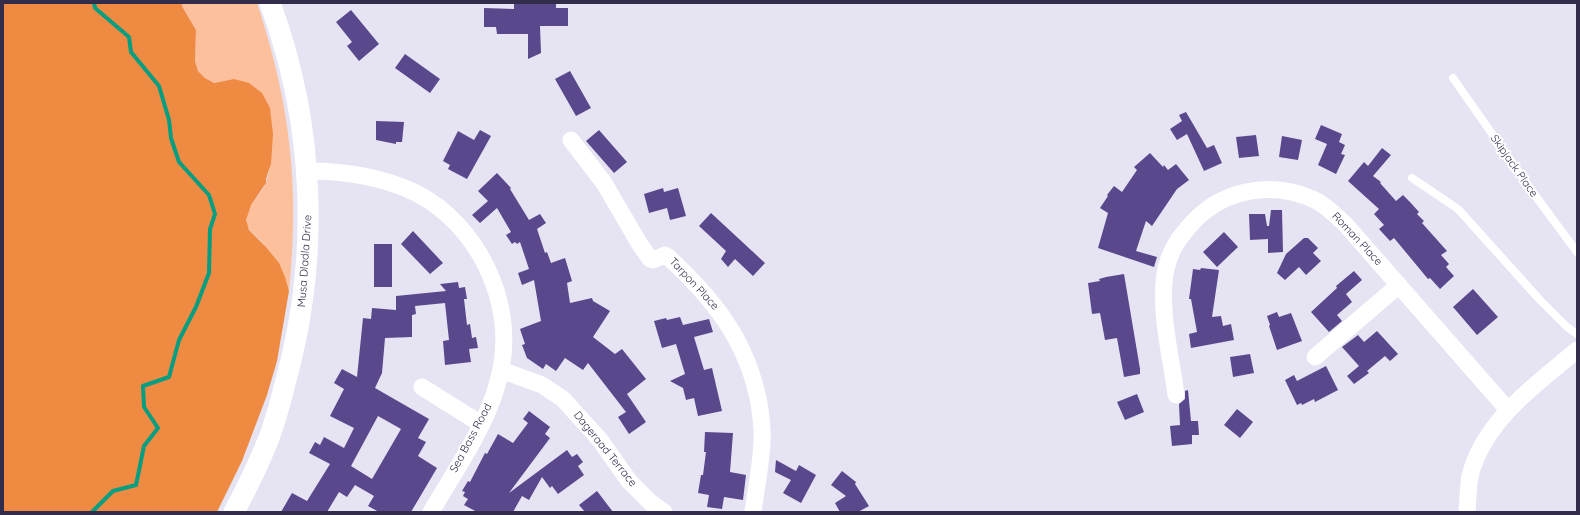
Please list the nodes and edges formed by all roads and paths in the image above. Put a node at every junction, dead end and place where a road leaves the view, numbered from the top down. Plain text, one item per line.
1 (270, 3) edge
2 (1453, 78) dead end
3 (571, 140) dead end
4 (307, 171) junction
5 (1412, 178) dead end
6 (1577, 252) edge
7 (1399, 285) junction
8 (1577, 334) edge
9 (1577, 350) edge
10 (1315, 357) dead end
11 (501, 370) junction
12 (422, 387) dead end
13 (1176, 395) dead end
14 (1508, 410) junction
15 (481, 424) junction
16 (234, 512) edge
17 (431, 512) edge
18 (664, 512) edge
19 (753, 512) edge
20 (1467, 512) edge

1 - 4 street, Musa Dladla Drive
2 - 6 lane, Skipjack Place
3 - 19 street, Tarpon Place
4 - 11 street, Sea Bass Road
4 - 16 street, Musa Dladla Drive
5 - 8 lane
7 - 10 street
7 - 13 street, Roman Place
7 - 14 street, Roman Place
9 - 14 street
11 - 15 street, Sea Bass Road
11 - 18 street, Dageraad Terrace
12 - 15 street
14 - 20 street
15 - 17 street, Sea Bass Road

